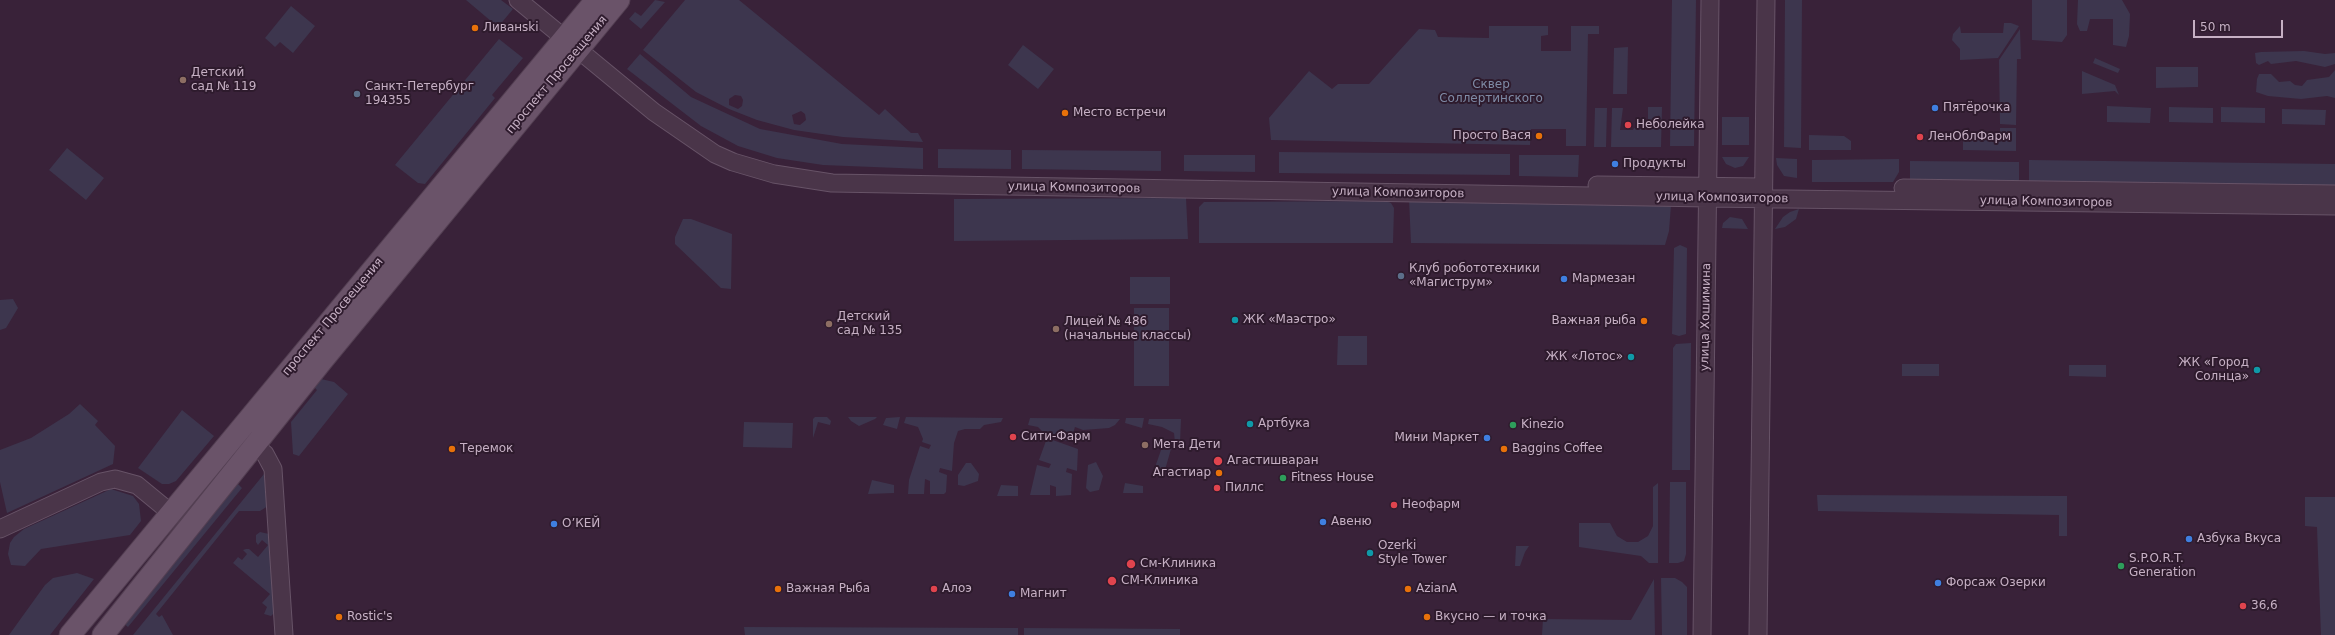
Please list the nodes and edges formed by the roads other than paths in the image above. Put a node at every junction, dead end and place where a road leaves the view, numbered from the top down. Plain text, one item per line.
1 (518, 0) edge
2 (530, 0) edge
3 (596, 0) edge
4 (619, 0) edge
5 (1710, 0) edge
6 (1766, 0) edge
7 (574, 41) junction
8 (1708, 192) junction
9 (1764, 193) junction
10 (2335, 194) edge
11 (2335, 206) edge
12 (255, 446) junction
13 (171, 513) junction
14 (0, 529) edge
15 (70, 635) edge
16 (103, 635) edge
17 (284, 635) edge
18 (1702, 635) edge
19 (1758, 635) edge

1 - 7 street, улица Композиторов
2 - 7 street, улица Композиторов
3 - 7 main road, проспект Просвещения
4 - 7 main road, проспект Просвещения
5 - 8 street, улица Хошимина
6 - 9 street
7 - 8 street, улица Композиторов
7 - 12 main road, проспект Просвещения
7 - 13 main road, проспект Просвещения
8 - 9 street, улица Композиторов
8 - 18 street, улица Хошимина
9 - 10 street, улица Композиторов
9 - 11 street, улица Композиторов
9 - 19 street
12 - 16 main road, проспект Просвещения
12 - 17 street
13 - 14 street
13 - 15 main road, проспект Просвещения

